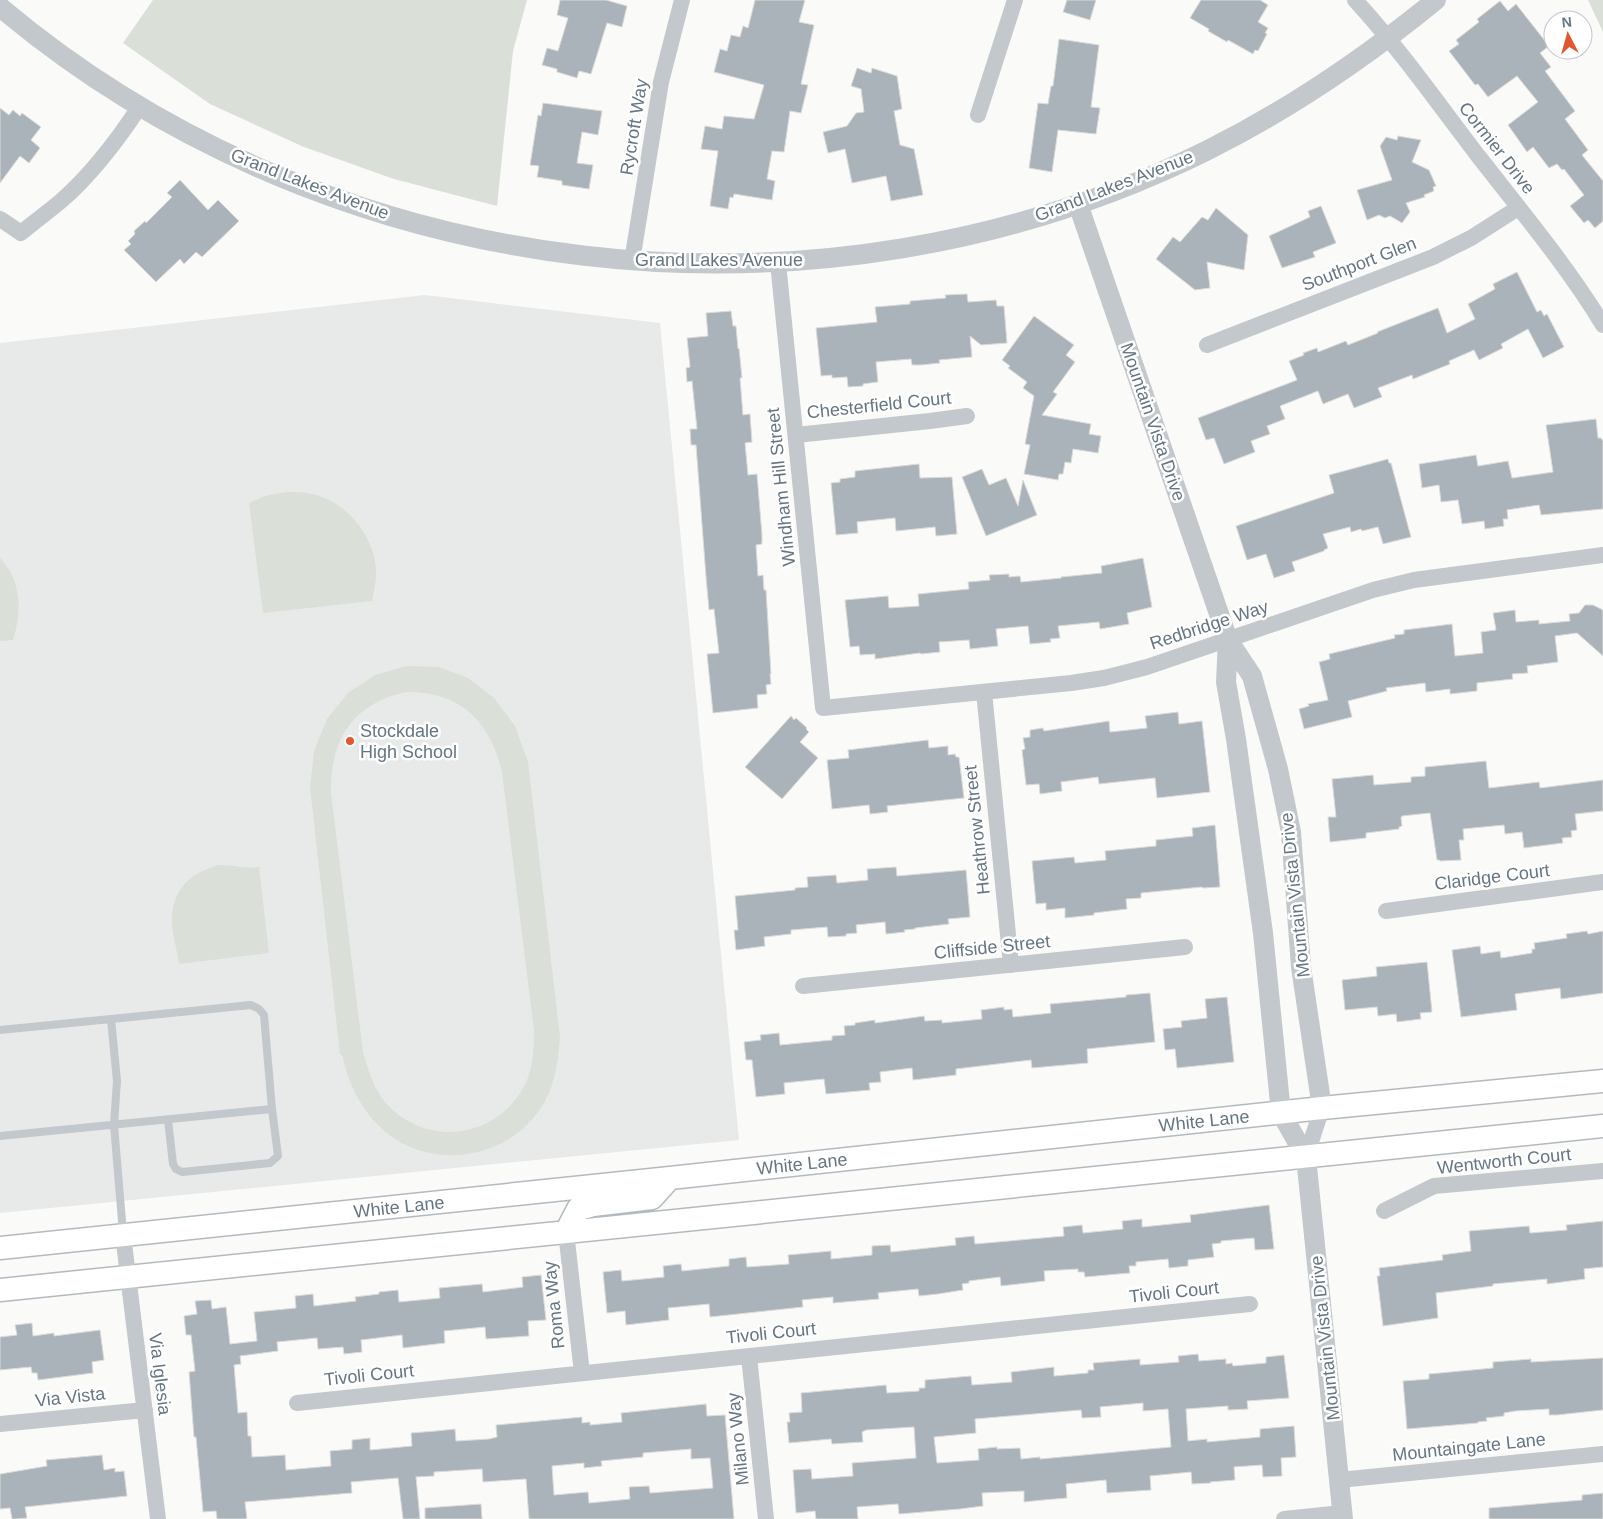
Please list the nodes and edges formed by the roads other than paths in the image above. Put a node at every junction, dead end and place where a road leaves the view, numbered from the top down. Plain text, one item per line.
1 (682, 0) edge
2 (1015, 0) edge
3 (1354, 0) edge
4 (1436, 0) edge
5 (0, 7) edge
6 (1388, 39) junction
7 (140, 106) junction
8 (978, 114) dead end
9 (1078, 204) junction
10 (1518, 208) junction
11 (0, 219) edge
12 (632, 261) junction
13 (778, 262) junction
14 (1603, 325) edge
15 (1207, 345) dead end
16 (967, 416) dead end
17 (796, 435) junction
18 (1603, 555) edge
19 (1228, 640) junction
20 (984, 692) junction
21 (824, 708) joint
22 (1603, 882) edge
23 (1386, 910) dead end
24 (1185, 947) dead end
25 (1011, 965) junction
26 (802, 986) dead end
27 (111, 1019) junction
28 (0, 1030) edge
29 (1603, 1081) edge
30 (1322, 1108) junction
31 (272, 1109) junction
32 (1281, 1113) junction
33 (168, 1120) junction
34 (114, 1125) junction
35 (1603, 1126) edge
36 (0, 1136) edge
37 (1306, 1157) junction
38 (1603, 1172) edge
39 (670, 1178) junction
40 (1384, 1211) dead end
41 (566, 1232) junction
42 (124, 1235) junction
43 (0, 1248) edge
44 (128, 1277) junction
45 (0, 1290) edge
46 (1250, 1304) dead end
47 (749, 1356) junction
48 (582, 1373) junction
49 (297, 1403) dead end
50 (145, 1410) junction
51 (0, 1424) edge
52 (1603, 1454) edge
53 (1339, 1480) junction
54 (1343, 1516) edge
55 (158, 1519) edge
56 (766, 1519) edge
57 (1284, 1519) edge

1 - 12 street, Rycroft Way
2 - 8 street
3 - 6 street, Cormier Drive
4 - 6 street, Grand Lakes Avenue
5 - 7 street, Grand Lakes Avenue
6 - 9 street, Grand Lakes Avenue
6 - 10 street, Cormier Drive
7 - 11 street
7 - 12 street, Grand Lakes Avenue
9 - 13 street, Grand Lakes Avenue
9 - 19 street, Mountain Vista Drive
10 - 14 street, Cormier Drive
10 - 15 street, Southport Glen
12 - 13 street, Grand Lakes Avenue
13 - 17 street, Windham Hill Street
16 - 17 street, Chesterfield Court
17 - 21 street, Windham Hill Street
18 - 19 street, Redbridge Way
19 - 20 street, Redbridge Way
19 - 30 street, Mountain Vista Drive
19 - 32 street, Mountain Vista Drive
20 - 21 street, Redbridge Way
20 - 25 street, Heathrow Street
22 - 23 street, Claridge Court
24 - 25 street, Cliffside Street
25 - 26 street, Cliffside Street
27 - 28 lane
27 - 31 lane
27 - 34 lane
29 - 30 main road, White Lane
30 - 32 main road, White Lane
30 - 37 street, Mountain Vista Drive
31 - 33 lane
31 - 33 lane
32 - 37 street, Mountain Vista Drive
32 - 39 main road, White Lane
33 - 34 lane
34 - 36 lane
34 - 42 lane
35 - 37 main road
37 - 41 main road
37 - 53 street, Mountain Vista Drive
38 - 40 street, Wentworth Court
39 - 41 main road
39 - 42 main road, White Lane
41 - 44 main road
41 - 48 street, Roma Way
42 - 43 main road, White Lane
42 - 44 street, Via Iglesia
44 - 45 main road
44 - 50 street, Via Iglesia
46 - 47 street, Tivoli Court
47 - 48 street, Tivoli Court
47 - 56 street, Milano Way
48 - 49 street, Tivoli Court
50 - 51 street, Via Vista
50 - 55 street, Via Iglesia
52 - 53 street, Mountaingate Lane
53 - 54 street, Mountain Vista Drive
54 - 57 street

